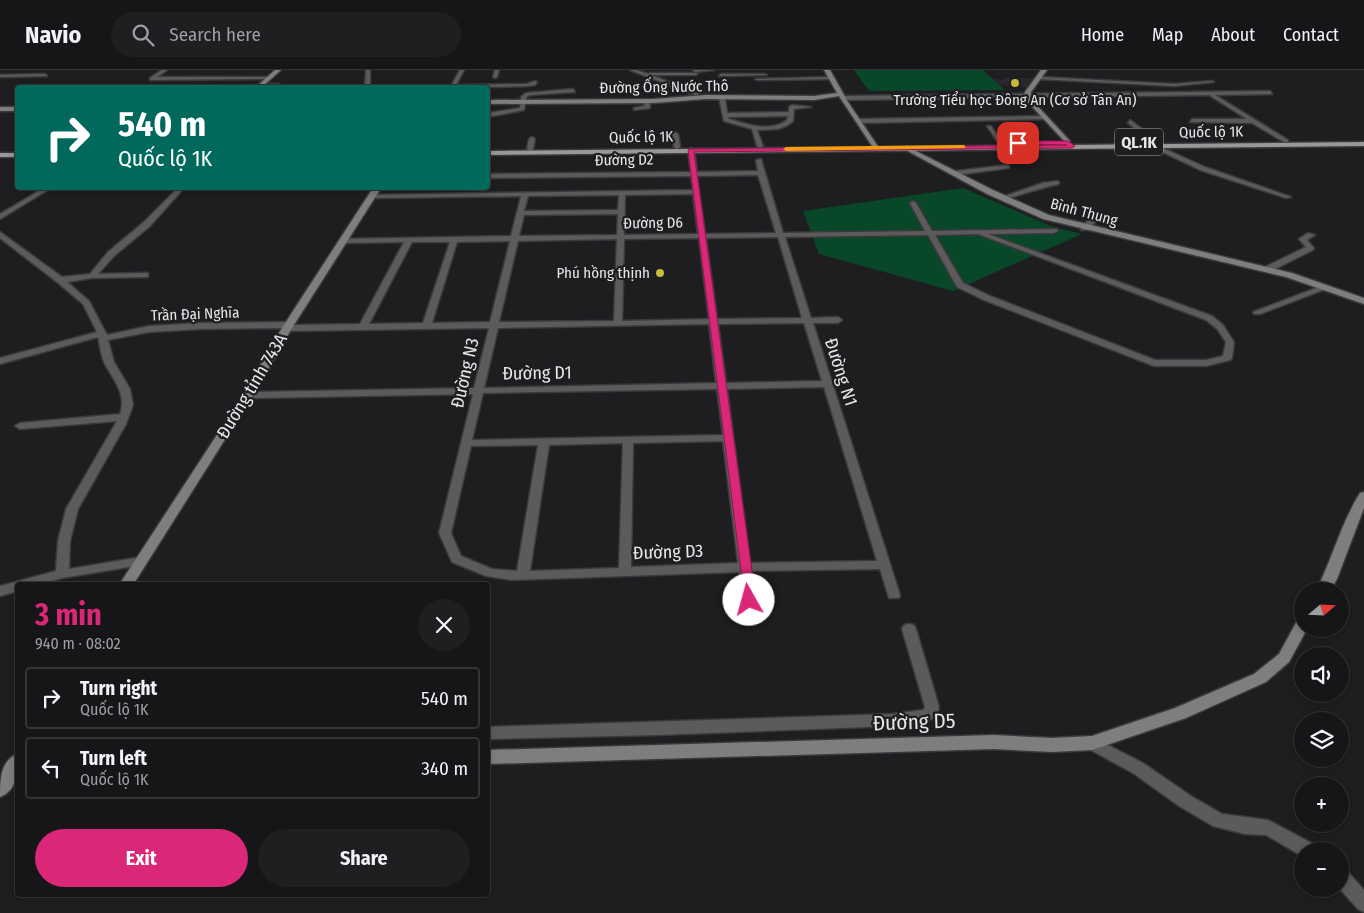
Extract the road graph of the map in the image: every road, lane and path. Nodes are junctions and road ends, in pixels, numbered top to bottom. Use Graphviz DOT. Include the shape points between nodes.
graph roads {
  1 [pos="165,70"];
  2 [pos="278,70"];
  3 [pos="368,70"];
  4 [pos="462,70"];
  5 [pos="497,70"];
  6 [pos="632,70"];
  7 [pos="712,70"];
  8 [pos="827,70"];
  9 [pos="1044,70"];
  10 [pos="695,71"];
  11 [pos="643,74"];
  12 [pos="45,75"];
  13 [pos="721,75"];
  14 [pos="0,76"];
  15 [pos="495,77"];
  16 [pos="772,77"];
  17 [pos="268,78"];
  18 [pos="832,78"];
  19 [pos="1040,78"];
  20 [pos="757,79"];
  21 [pos="696,80"];
  22 [pos="535,82"];
  23 [pos="1212,82"];
  24 [pos="259,85"];
  25 [pos="367,85"];
  26 [pos="453,85"];
  27 [pos="490,86"];
  28 [pos="696,87"];
  29 [pos="573,91"];
  30 [pos="1270,93"];
  31 [pos="1211,95"];
  32 [pos="698,96"];
  33 [pos="722,98"];
  34 [pos="843,98"];
  35 [pos="1028,98"];
  36 [pos="646,101"];
  37 [pos="490,102"];
  38 [pos="524,102"];
  39 [pos="808,107"];
  40 [pos="0,109"];
  41 [pos="15,109"];
  42 [pos="636,109"];
  43 [pos="791,114"];
  44 [pos="490,115"];
  45 [pos="725,115"];
  46 [pos="1046,118"];
  47 [pos="1192,120"];
  48 [pos="858,121"];
  49 [pos="1254,121"];
  50 [pos="1130,122"];
  51 [pos="765,124"];
  52 [pos="742,125"];
  53 [pos="989,127"];
  54 [pos="754,128"];
  55 [pos="675,134"];
  56 [pos="532,139"];
  57 [pos="1364,140"];
  58 [pos="1286,141"];
  59 [pos="1001,143"];
  60 [pos="896,144"];
  61 [pos="1070,144"];
  62 [pos="1155,144"];
  63 [pos="1364,144"];
  64 [pos="760,146"];
  65 [pos="875,146"];
  66 [pos="677,147"];
  67 [pos="906,148"];
  68 [pos="490,149"];
  69 [pos="530,149"];
  70 [pos="691,150"];
  71 [pos="490,153"];
  72 [pos="0,155"];
  73 [pos="15,155"];
  74 [pos="15,159"];
  75 [pos="0,160"];
  76 [pos="759,160"];
  77 [pos="1007,167"];
  78 [pos="761,173"];
  79 [pos="956,173"];
  80 [pos="694,174"];
  81 [pos="490,176"];
  82 [pos="1056,183"];
  83 [pos="45,190"];
  84 [pos="178,190"];
  85 [pos="438,190"];
  86 [pos="374,192"];
  87 [pos="697,192"];
  88 [pos="622,193"];
  89 [pos="525,194"];
  90 [pos="436,196"];
  91 [pos="1288,197"];
  92 [pos="1002,198"];
  93 [pos="913,203"];
  94 [pos="621,212"];
  95 [pos="520,213"];
  96 [pos="1100,215"];
  97 [pos="0,217"];
  98 [pos="1084,228"];
  99 [pos="1054,231"];
  100 [pos="930,232"];
  101 [pos="975,232"];
  102 [pos="0,234"];
  103 [pos="780,235"];
  104 [pos="1312,235"];
  105 [pos="702,236"];
  106 [pos="620,237"];
  107 [pos="514,239"];
  108 [pos="409,240"];
  109 [pos="454,240"];
  110 [pos="343,241"];
  111 [pos="1268,269"];
  112 [pos="145,275"];
  113 [pos="92,276"];
  114 [pos="60,280"];
  115 [pos="1328,287"];
  116 [pos="1364,301"];
  117 [pos="1257,312"];
  118 [pos="838,320"];
  119 [pos="808,321"];
  120 [pos="713,322"];
  121 [pos="618,323"];
  122 [pos="494,325"];
  123 [pos="288,326"];
  124 [pos="427,326"];
  125 [pos="363,327"];
  126 [pos="102,336"];
  127 [pos="0,361"];
  128 [pos="827,384"];
  129 [pos="722,386"];
  130 [pos="478,391"];
  131 [pos="248,395"];
  132 [pos="124,418"];
  133 [pos="20,426"];
  134 [pos="728,438"];
  135 [pos="628,440"];
  136 [pos="544,441"];
  137 [pos="466,443"];
  138 [pos="1364,496"];
  139 [pos="456,559"];
  140 [pos="141,561"];
  141 [pos="885,565"];
  142 [pos="745,566"];
  143 [pos="625,571"];
  144 [pos="62,574"];
  145 [pos="523,576"];
  146 [pos="33,582"];
  147 [pos="128,582"];
  148 [pos="1328,582"];
  149 [pos="15,587"];
  150 [pos="0,591"];
  151 [pos="894,594"];
  152 [pos="749,600"];
  153 [pos="909,629"];
  154 [pos="1295,638"];
  155 [pos="490,733"];
  156 [pos="1092,743"];
  157 [pos="490,757"];
  158 [pos="15,766"];
  159 [pos="0,789"];
  160 [pos="1294,843"];
  161 [pos="1349,886"];
  162 [pos="1364,903"];
  1 -- 17 [label="street" via="152,79"];
  2 -- 17 [label="street"];
  3 -- 25 [label="street"];
  4 -- 26 [label="street"];
  5 -- 15 [label="street"];
  6 -- 11 [label="street"];
  7 -- 10 [label="street"];
  8 -- 18 [label="street"];
  9 -- 19 [label="street"];
  10 -- 11 [label="street"];
  10 -- 21 [label="street"];
  11 -- 32 [label="street"];
  12 -- 14 [label="street"];
  13 -- 16 [label="street"];
  16 -- 18 [label="street"];
  16 -- 20 [label="street"];
  17 -- 24 [label="street"];
  18 -- 34 [label="street"];
  19 -- 23 [label="street" via="1174,85"];
  19 -- 35 [label="street" via="1028,92"];
  22 -- 27 [label="street" via="532,85"];
  28 -- 32 [label="street"];
  29 -- 38 [label="street" via="528,94"];
  30 -- 31 [label="street"];
  31 -- 35 [label="street"];
  31 -- 49 [label="street"];
  32 -- 33 [label="street, Đường Ống Nước Thô"];
  32 -- 36 [label="street, Đường Ống Nước Thô"];
  33 -- 34 [label="street, Đường Ống Nước Thô"];
  33 -- 45 [label="street"];
  34 -- 35 [label="street"];
  34 -- 48 [label="street"];
  35 -- 46 [label="street"];
  36 -- 38 [label="street, Đường Ống Nước Thô"];
  36 -- 42 [label="street" via="648,107"];
  37 -- 38 [label="street, Đường Ống Nước Thô"];
  38 -- 44 [label="street" via="522,109"];
  39 -- 43 [label="street" via="792,107"];
  40 -- 41 [label="street"];
  43 -- 45 [label="street"];
  43 -- 54 [label="street" via="790,122 782,126"];
  45 -- 52 [label="street" via="727,121"];
  46 -- 48 [label="street"];
  46 -- 61 [label="street"];
  47 -- 49 [label="street"];
  48 -- 65 [label="street"];
  49 -- 58 [label="street"];
  50 -- 62 [label="street"];
  51 -- 52 [label="street"];
  52 -- 54 [label="street"];
  53 -- 59 [label="street"];
  54 -- 64 [label="street"];
  55 -- 66 [label="street"];
  56 -- 69 [label="street"];
  57 -- 58 [label="main road, Quốc lộ 1K / QL.1K"];
  58 -- 62 [label="main road, Quốc lộ 1K / QL.1K"];
  59 -- 60 [label="main road, Quốc lộ 1K / QL.1K"];
  59 -- 61 [label="main road, Quốc lộ 1K / QL.1K"];
  60 -- 65 [label="main road, Quốc lộ 1K / QL.1K"];
  60 -- 67 [label="main road"];
  61 -- 62 [label="main road, Quốc lộ 1K / QL.1K"];
  61 -- 67 [label="main road, Quốc lộ 1K / QL.1K"];
  62 -- 63 [label="main road, Quốc lộ 1K / QL.1K"];
  62 -- 91 [label="street" via="1170,156"];
  64 -- 65 [label="main road, Quốc lộ 1K / QL.1K"];
  64 -- 66 [label="main road, Quốc lộ 1K / QL.1K"];
  65 -- 67 [label="main road, Quốc lộ 1K / QL.1K"];
  65 -- 70 [label="main road, Quốc lộ 1K / QL.1K"];
  66 -- 69 [label="main road, Quốc lộ 1K / QL.1K"];
  67 -- 79 [label="street, Bình Thung"];
  68 -- 69 [label="main road, Quốc lộ 1K / QL.1K"];
  70 -- 71 [label="main road, Quốc lộ 1K / QL.1K"];
  70 -- 80 [label="street"];
  72 -- 73 [label="main road"];
  74 -- 75 [label="main road"];
  76 -- 78 [label="street, Đường N1"];
  77 -- 79 [label="street"];
  78 -- 80 [label="street, Đường D2"];
  78 -- 103 [label="street, Đường N1"];
  79 -- 92 [label="street, Bình Thung"];
  80 -- 81 [label="street, Đường D2"];
  80 -- 87 [label="street"];
  82 -- 92 [label="street"];
  83 -- 97 [label="street"];
  84 -- 113 [label="street"];
  85 -- 90 [label="street"];
  86 -- 90 [label="street"];
  86 -- 110 [label="street, Đường tỉnh 743A"];
  87 -- 88 [label="street"];
  87 -- 105 [label="street"];
  88 -- 89 [label="street"];
  88 -- 94 [label="street"];
  89 -- 90 [label="street"];
  89 -- 95 [label="street, Đường N3"];
  92 -- 98 [label="street, Bình Thung" via="1046,217"];
  93 -- 100 [label="street"];
  94 -- 95 [label="street"];
  94 -- 106 [label="street"];
  95 -- 107 [label="street, Đường N3"];
  96 -- 98 [label="street"];
  98 -- 111 [label="street, Bình Thung"];
  99 -- 101 [label="street, Đường D6"];
  100 -- 101 [label="street, Đường D6"];
  100 -- 101 [label="street" via="960,285 987,298 1154,363 1206,363 1227,358 1230,342 1209,318"];
  100 -- 103 [label="street, Đường D6"];
  102 -- 114 [label="street"];
  103 -- 105 [label="street, Đường D6"];
  103 -- 119 [label="street, Đường N1"];
  104 -- 111 [label="street" via="1303,239 1310,248"];
  105 -- 106 [label="street, Đường D6"];
  105 -- 120 [label="street"];
  106 -- 107 [label="street, Đường D6"];
  106 -- 121 [label="street"];
  107 -- 109 [label="street, Đường D6"];
  107 -- 122 [label="street, Đường N3"];
  108 -- 109 [label="street, Đường D6"];
  108 -- 110 [label="street, Đường D6"];
  108 -- 125 [label="street"];
  109 -- 124 [label="street"];
  110 -- 123 [label="street, Đường tỉnh 743A"];
  111 -- 115 [label="street, Bình Thung"];
  112 -- 113 [label="street"];
  113 -- 114 [label="street"];
  114 -- 126 [label="street" via="86,303"];
  115 -- 116 [label="street, Bình Thung"];
  115 -- 117 [label="street"];
  118 -- 119 [label="street"];
  119 -- 120 [label="street"];
  119 -- 128 [label="street, Đường N1"];
  120 -- 121 [label="street"];
  120 -- 129 [label="street"];
  121 -- 122 [label="street"];
  122 -- 124 [label="street"];
  122 -- 130 [label="street, Đường N3"];
  123 -- 125 [label="street"];
  123 -- 126 [label="street, Trần Đại Nghĩa" via="149,329"];
  123 -- 131 [label="street, Đường tỉnh 743A"];
  124 -- 125 [label="street"];
  126 -- 127 [label="street, Trần Đại Nghĩa"];
  126 -- 132 [label="street" via="109,362 125,389 128,405"];
  128 -- 129 [label="street, Đường D1"];
  128 -- 141 [label="street, Đường N1"];
  129 -- 130 [label="street, Đường D1"];
  129 -- 134 [label="street"];
  130 -- 131 [label="street, Đường D1"];
  130 -- 137 [label="street, Đường N3"];
  131 -- 140 [label="street, Đường tỉnh 743A"];
  132 -- 133 [label="street"];
  132 -- 144 [label="street" via="72,508 64,540"];
  134 -- 135 [label="street"];
  134 -- 142 [label="street"];
  135 -- 136 [label="street"];
  135 -- 143 [label="street"];
  136 -- 137 [label="street"];
  136 -- 145 [label="street"];
  137 -- 139 [label="street, Đường N3" via="445,533"];
  138 -- 148 [label="street"];
  139 -- 145 [label="street, Đường D3" via="490,573"];
  140 -- 144 [label="street"];
  140 -- 147 [label="street, Đường tỉnh 743A"];
  141 -- 142 [label="street, Đường D3"];
  141 -- 151 [label="street, Đường N1"];
  142 -- 143 [label="street, Đường D3"];
  142 -- 152 [label="street"];
  143 -- 145 [label="street, Đường D3"];
  144 -- 146 [label="street"];
  149 -- 150 [label="street"];
  153 -- 155 [label="street" via="932,707 932,712 926,716 893,720"];
  154 -- 156 [label="street, Đường D5" via="1284,658 1260,678 1212,700"];
  156 -- 157 [label="street, Đường D5" via="994,742"];
  156 -- 160 [label="street" via="1138,768 1219,821 1268,828"];
  158 -- 159 [label="street"];
  161 -- 162 [label="street"];
}
